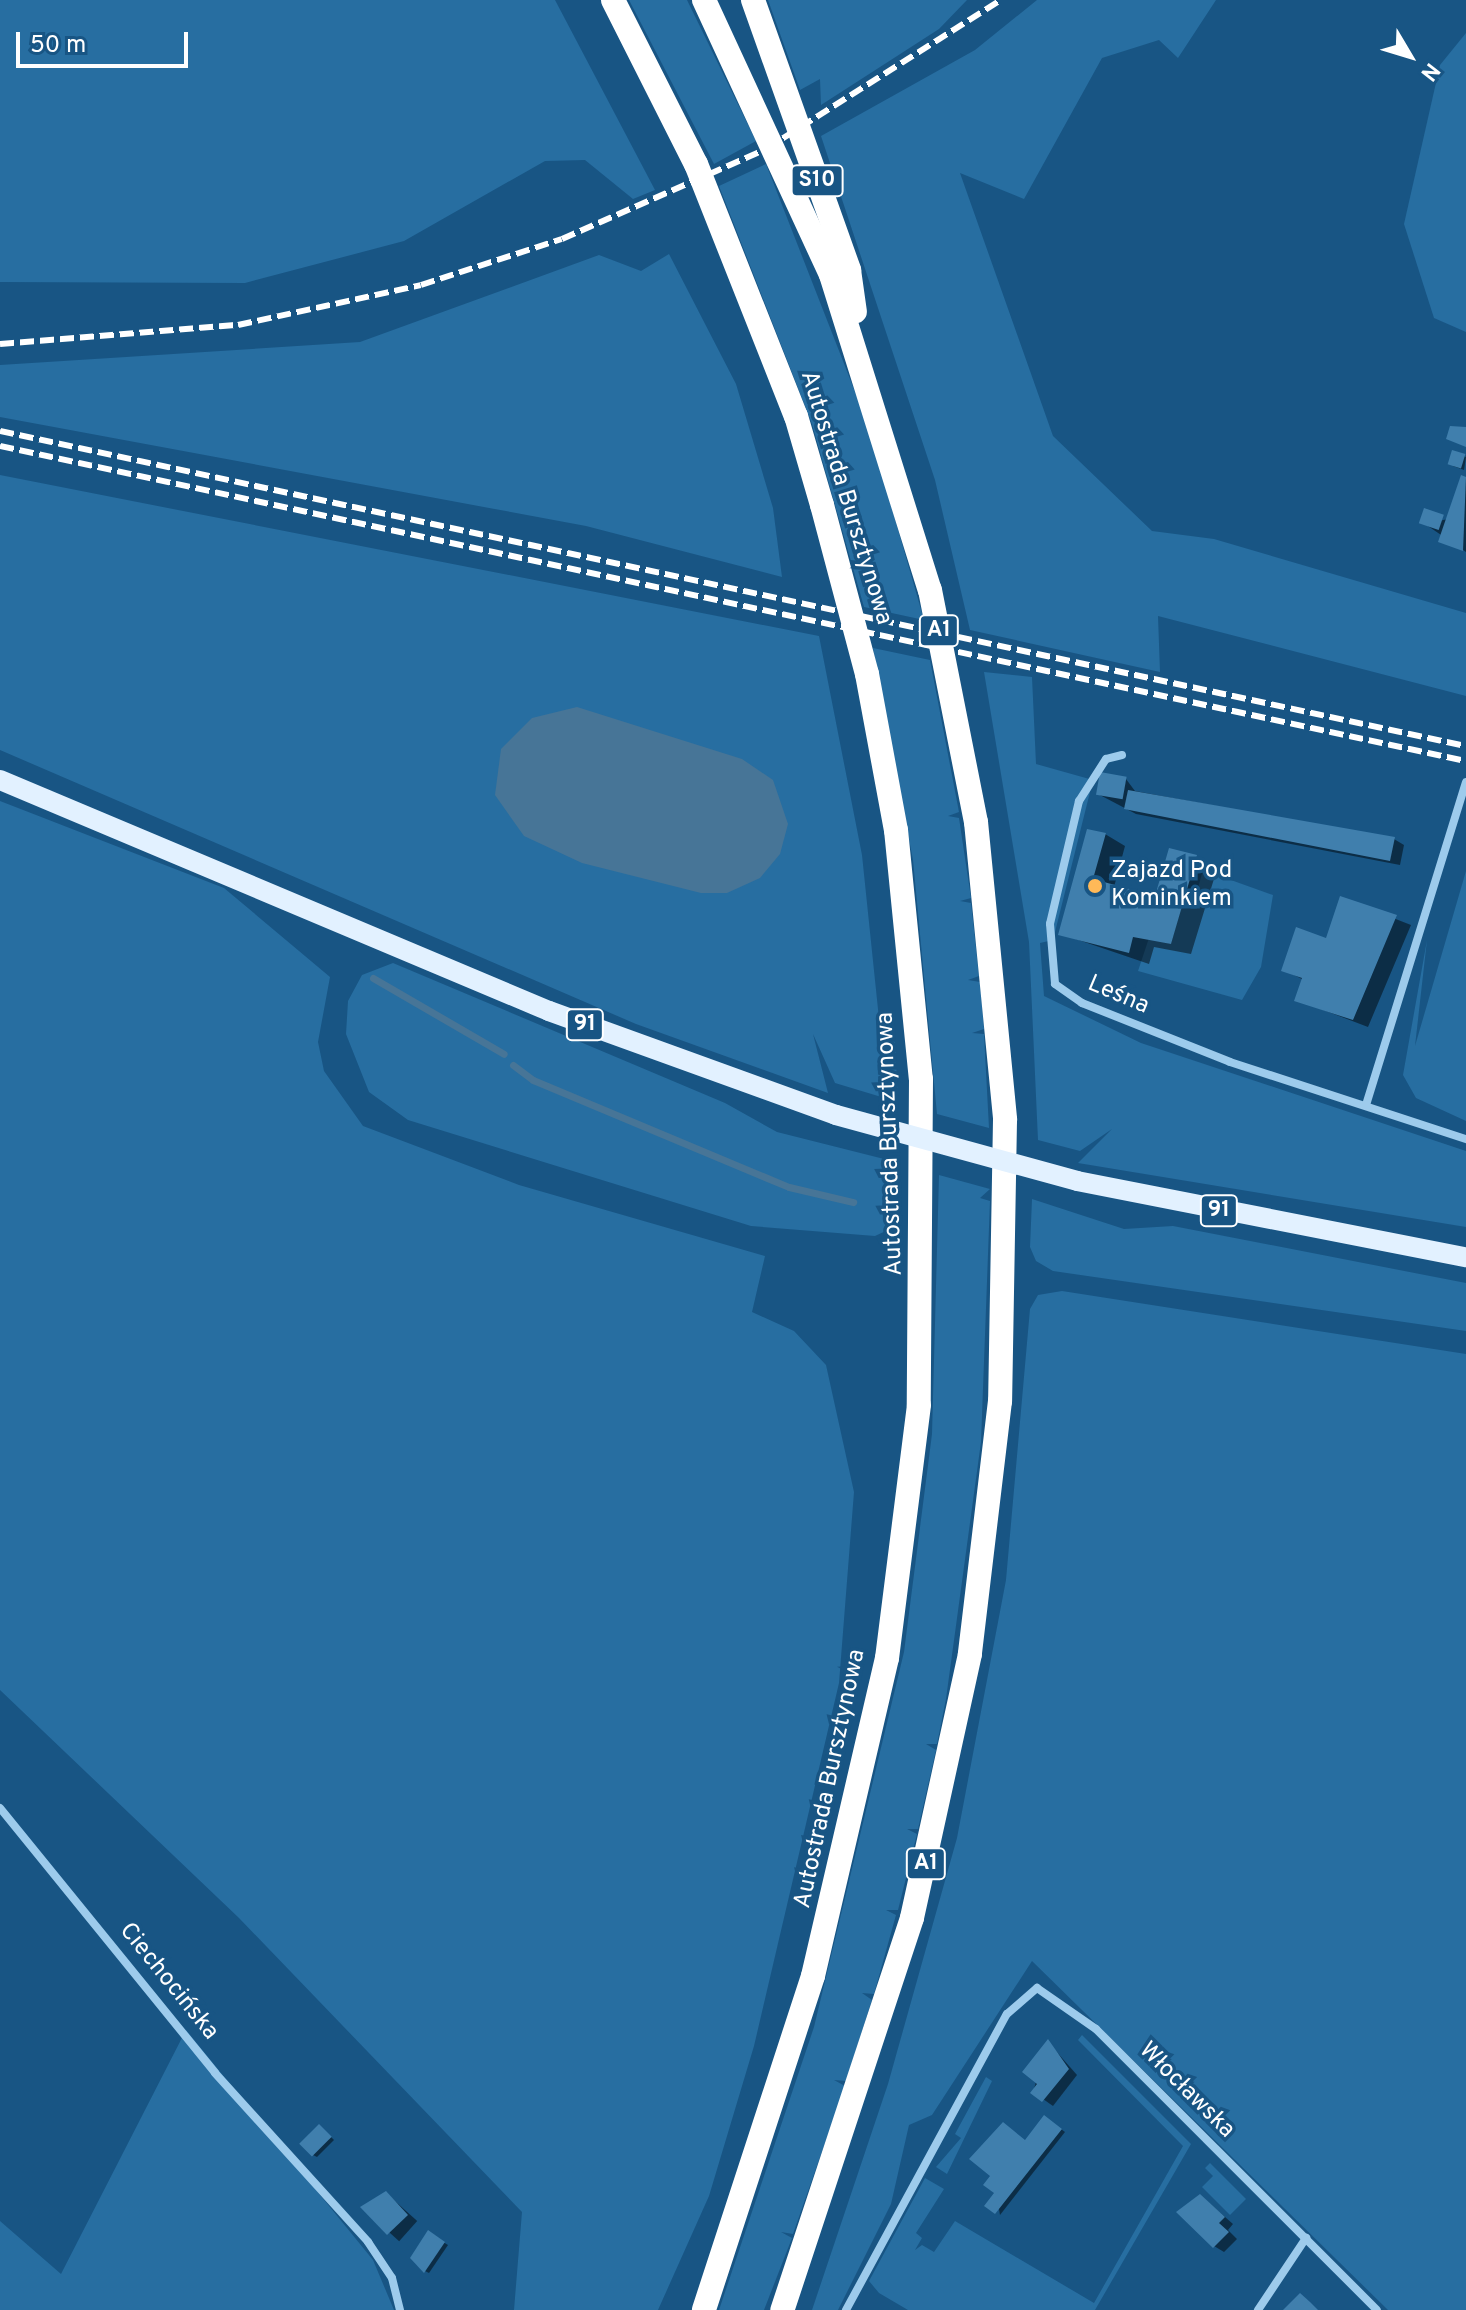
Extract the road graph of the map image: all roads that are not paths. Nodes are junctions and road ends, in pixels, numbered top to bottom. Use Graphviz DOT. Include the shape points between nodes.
graph roads {
  1 [pos="613,0"];
  2 [pos="704,0"];
  3 [pos="753,0"];
  4 [pos="862,366"];
  5 [pos="1122,755"];
  6 [pos="0,780"];
  7 [pos="1466,782"];
  8 [pos="1366,1105"];
  9 [pos="1466,1139"];
  10 [pos="1466,1257"];
  11 [pos="0,1808"];
  12 [pos="1306,2238"];
  13 [pos="400,2310"];
  14 [pos="704,2310"];
  15 [pos="782,2310"];
  16 [pos="846,2310"];
  17 [pos="1258,2310"];
  18 [pos="1377,2310"];
  1 -- 14 [label="highway, Autostrada Bursztynowa" via="696,164 796,416 822,505 867,674 896,830 922,1108 919,1405 887,1658 813,1976"];
  2 -- 4 [label="highway, A1" via="793,183"];
  3 -- 4 [label="highway, S10" via="849,270"];
  4 -- 15 [label="highway, A1" via="930,590 976,822 1004,1105 1005,1302 990,1522 943,1795 869,2062"];
  5 -- 8 [label="street, Leśna" via="1106,759 1079,801 1050,924 1055,984 1082,1003 1230,1062"];
  6 -- 10 [label="main road, 91, bridge" via="549,1011 836,1115 1077,1181"];
  7 -- 8 [label="street"];
  8 -- 9 [label="street, Leśna"];
  11 -- 13 [label="street, Ciechocińska" via="368,2242 392,2278"];
  12 -- 16 [label="street, Włocławska" via="1096,2029 1056,1996 1030,1988 1007,2014"];
  12 -- 17 [label="street"];
  12 -- 18 [label="street, Włocławska"];
}
